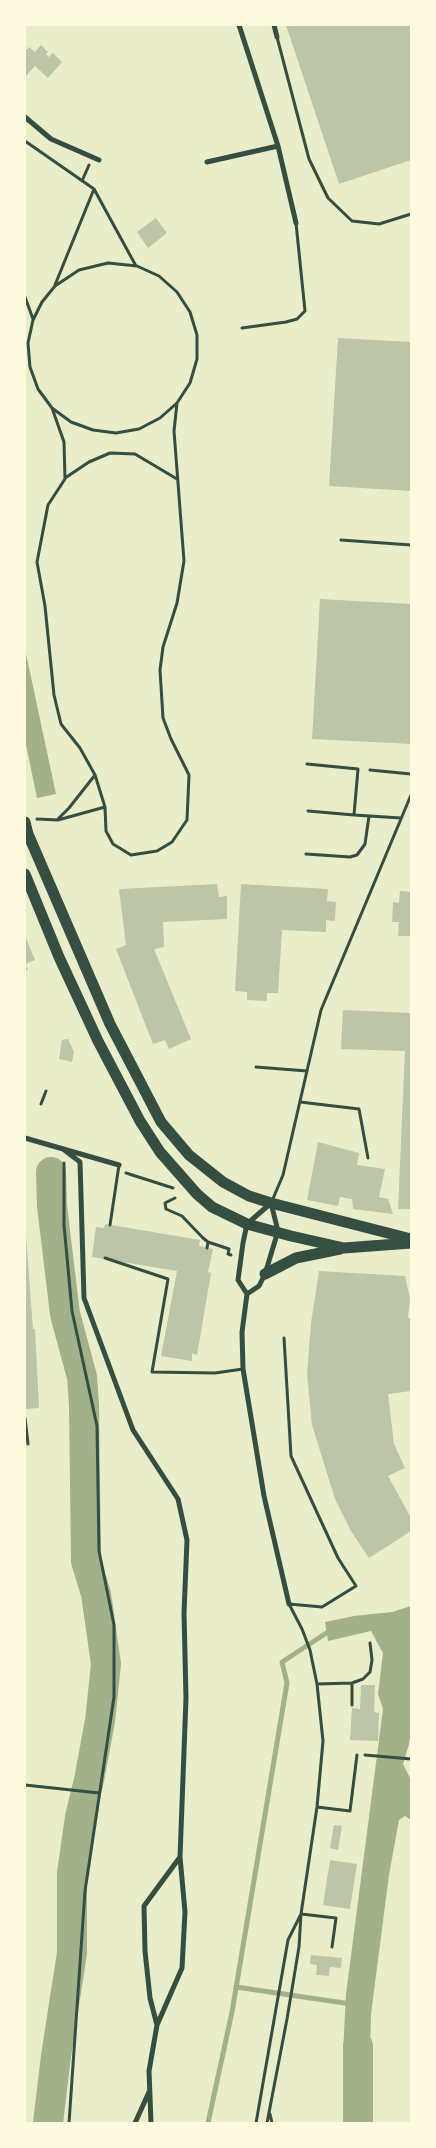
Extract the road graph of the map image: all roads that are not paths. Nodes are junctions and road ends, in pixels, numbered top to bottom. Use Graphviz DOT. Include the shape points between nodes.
graph roads {
  1 [pos="239,25"];
  2 [pos="274,25"];
  3 [pos="277,37"];
  4 [pos="25,116"];
  5 [pos="278,146"];
  6 [pos="99,160"];
  7 [pos="207,162"];
  8 [pos="411,214"];
  9 [pos="296,223"];
  10 [pos="242,328"];
  11 [pos="341,540"];
  12 [pos="411,545"];
  13 [pos="307,764"];
  14 [pos="370,770"];
  15 [pos="411,774"];
  16 [pos="411,796"];
  17 [pos="308,811"];
  18 [pos="354,815"];
  19 [pos="368,816"];
  20 [pos="402,818"];
  21 [pos="25,822"];
  22 [pos="306,854"];
  23 [pos="25,874"];
  24 [pos="256,1067"];
  25 [pos="307,1071"];
  26 [pos="300,1102"];
  27 [pos="25,1138"];
  28 [pos="64,1149"];
  29 [pos="368,1158"];
  30 [pos="120,1165"];
  31 [pos="271,1203"];
  32 [pos="247,1224"];
  33 [pos="110,1225"];
  34 [pos="278,1231"];
  35 [pos="411,1241"];
  36 [pos="344,1248"];
  37 [pos="105,1258"];
  38 [pos="265,1274"];
  39 [pos="247,1294"];
  40 [pos="284,1338"];
  41 [pos="243,1369"];
  42 [pos="25,1418"];
  43 [pos="28,1444"];
  44 [pos="289,1604"];
  45 [pos="370,1643"];
  46 [pos="352,1683"];
  47 [pos="317,1684"];
  48 [pos="352,1705"];
  49 [pos="357,1755"];
  50 [pos="317,1807"];
  51 [pos="180,1856"];
  52 [pos="301,1914"];
  53 [pos="332,1947"];
  54 [pos="157,2025"];
  55 [pos="150,2091"];
  56 [pos="270,2113"];
  57 [pos="135,2123"];
  58 [pos="151,2123"];
  59 [pos="256,2123"];
  60 [pos="267,2123"];
  61 [pos="272,2123"];
  1 -- 5 [label="street"];
  2 -- 3 [label="street"];
  3 -- 8 [label="lane" via="309,159 328,198 352,220 379,224"];
  4 -- 6 [label="street" via="51,139"];
  5 -- 7 [label="street"];
  5 -- 9 [label="street"];
  9 -- 10 [label="lane" via="305,311 297,319 286,322"];
  11 -- 12 [label="lane"];
  13 -- 18 [label="lane" via="358,769"];
  14 -- 15 [label="lane"];
  16 -- 20 [label="lane"];
  17 -- 18 [label="lane"];
  18 -- 19 [label="lane"];
  19 -- 20 [label="lane"];
  19 -- 22 [label="lane" via="365,844 357,855"];
  20 -- 25 [label="lane" via="321,1010"];
  21 -- 31 [label="main road" via="110,1024 161,1122 189,1155 223,1182 239,1192"];
  23 -- 32 [label="main road" via="98,1040 140,1121 160,1152 197,1194 212,1207"];
  24 -- 25 [label="lane"];
  25 -- 26 [label="lane"];
  26 -- 29 [label="lane" via="359,1109"];
  26 -- 31 [label="lane" via="283,1174"];
  27 -- 28 [label="street"];
  28 -- 30 [label="street"];
  28 -- 51 [label="street" via="80,1162 84,1298 133,1430 178,1499 187,1540"];
  30 -- 33 [label="lane"];
  31 -- 32 [label="street"];
  31 -- 34 [label="street"];
  31 -- 35 [label="main road"];
  32 -- 34 [label="main road"];
  32 -- 39 [label="street" via="238,1280"];
  34 -- 36 [label="main road"];
  34 -- 38 [label="street"];
  35 -- 36 [label="main road"];
  36 -- 38 [label="main road" via="296,1258"];
  37 -- 41 [label="lane" via="168,1279 152,1372 215,1373"];
  38 -- 39 [label="street" via="258,1286"];
  39 -- 41 [label="street" via="242,1332"];
  40 -- 44 [label="lane" via="291,1456 338,1558 356,1586 322,1606"];
  41 -- 44 [label="street" via="264,1496"];
  42 -- 43 [label="lane"];
  44 -- 47 [label="lane" via="310,1650"];
  45 -- 46 [label="lane" via="370,1672"];
  46 -- 47 [label="lane"];
  46 -- 48 [label="lane"];
  47 -- 50 [label="lane" via="322,1742"];
  49 -- 50 [label="lane" via="350,1811"];
  50 -- 52 [label="lane"];
  51 -- 54 [label="street" via="185,1912 182,1968"];
  51 -- 54 [label="street" via="144,1906 150,1998"];
  52 -- 53 [label="lane" via="336,1918"];
  52 -- 56 [label="lane" via="293,1984"];
  52 -- 59 [label="lane" via="288,1940"];
  54 -- 55 [label="street" via="149,2071"];
  55 -- 57 [label="street"];
  55 -- 58 [label="street"];
  56 -- 60 [label="lane"];
  56 -- 61 [label="lane"];
}
